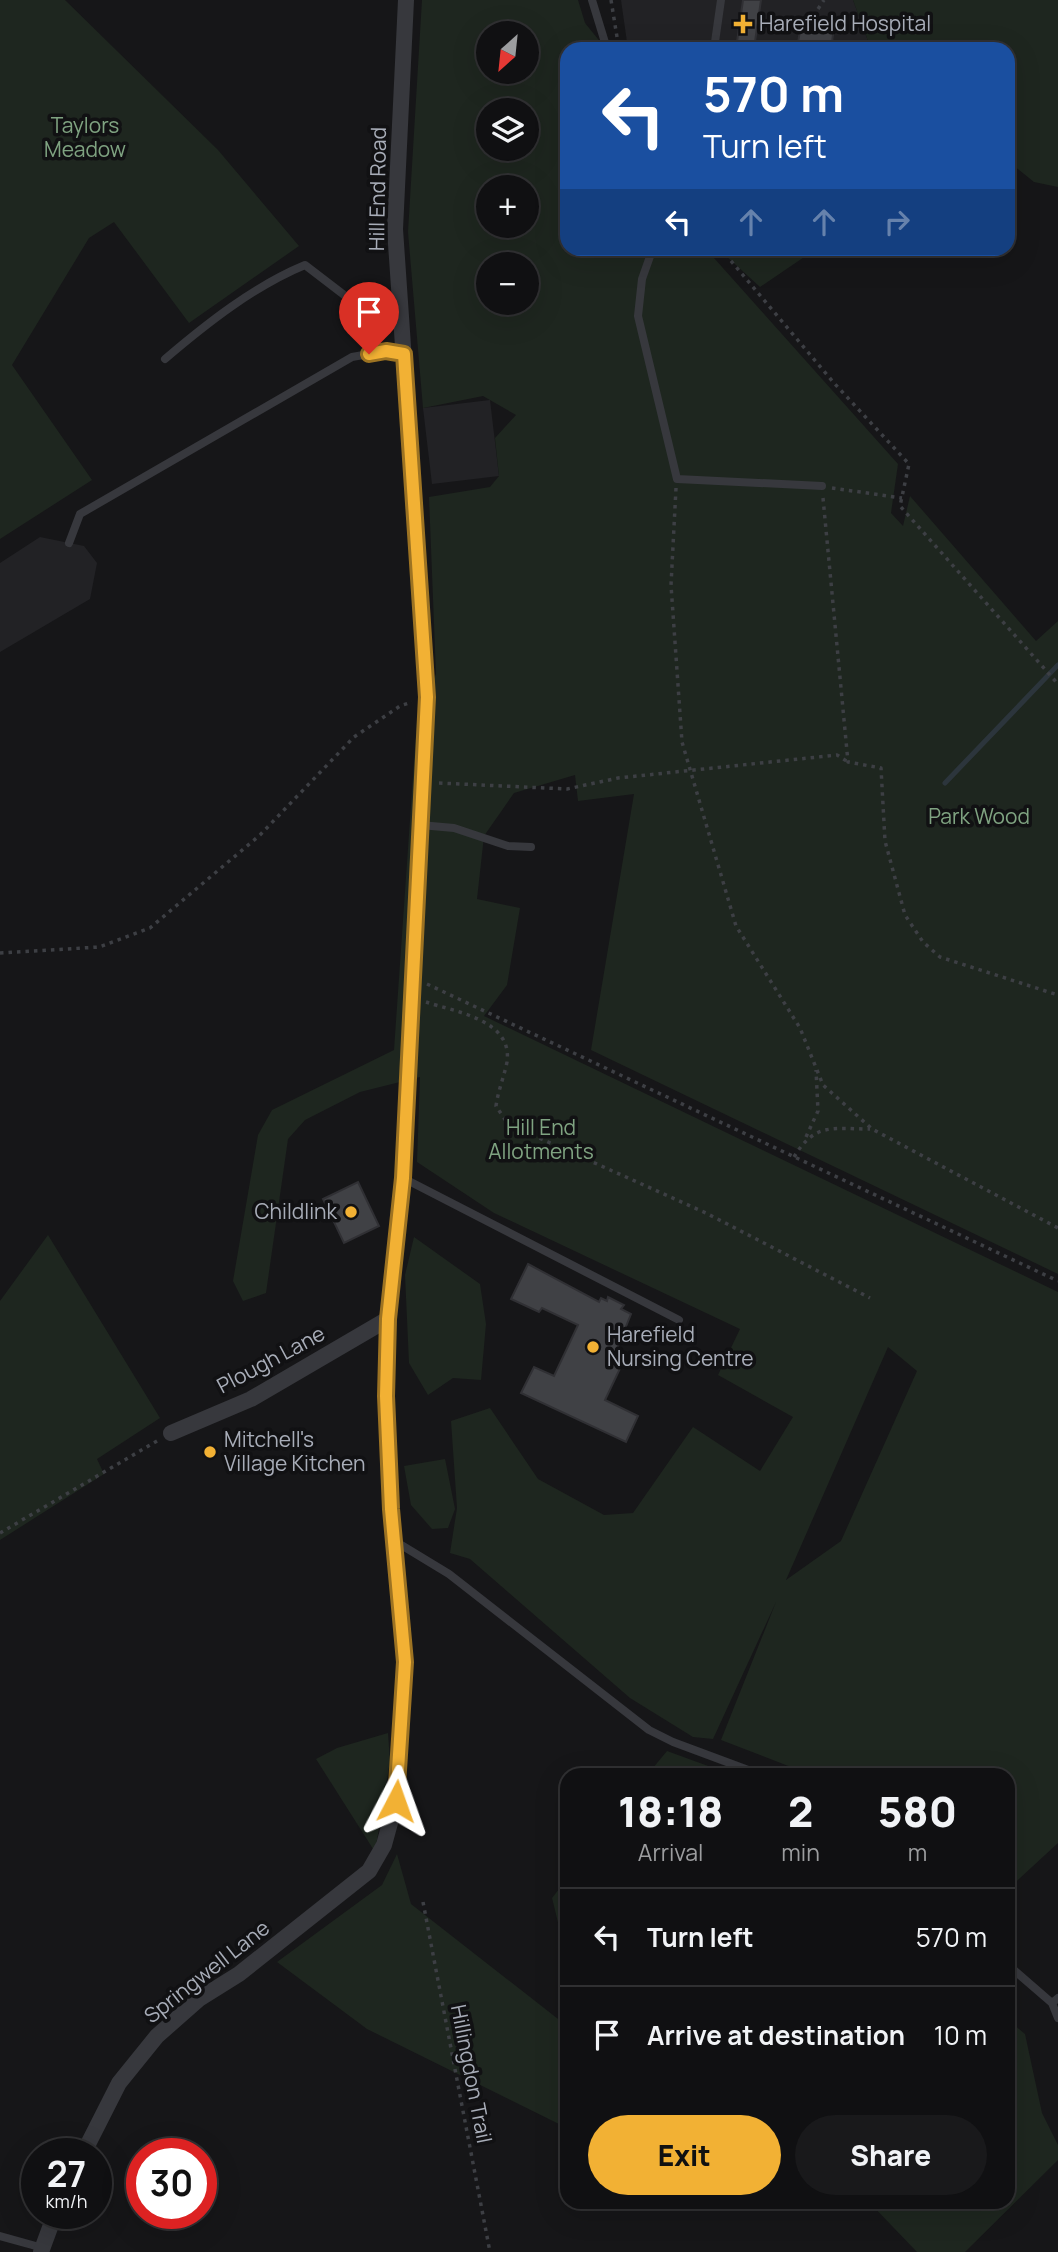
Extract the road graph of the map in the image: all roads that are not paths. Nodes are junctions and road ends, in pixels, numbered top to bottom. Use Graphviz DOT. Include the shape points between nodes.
graph roads {
  1 [pos="407,0"];
  2 [pos="592,0"];
  3 [pos="721,0"];
  4 [pos="605,42"];
  5 [pos="715,42"];
  6 [pos="650,256"];
  7 [pos="401,311"];
  8 [pos="404,354"];
  9 [pos="165,359"];
  10 [pos="822,486"];
  11 [pos="69,543"];
  12 [pos="420,825"];
  13 [pos="531,847"];
  14 [pos="403,1178"];
  15 [pos="388,1319"];
  16 [pos="679,1320"];
  17 [pos="171,1433"];
  18 [pos="393,1540"];
  19 [pos="743,1768"];
  20 [pos="384,1845"];
  21 [pos="1015,1970"];
  22 [pos="1055,2001"];
  23 [pos="1058,2018"];
  24 [pos="91,2138"];
  25 [pos="50,2229"];
  26 [pos="0,2236"];
  27 [pos="42,2250"];
  1 -- 7 [label="street, Hill End Road" via="395,229"];
  2 -- 4 [label="lane"];
  3 -- 5 [label="lane"];
  6 -- 10 [label="lane" via="638,316 677,479"];
  7 -- 8 [label="street, Hill End Road"];
  7 -- 9 [label="lane" via="365,311 304,265 199,330"];
  8 -- 11 [label="lane" via="386,351 352,357 80,514"];
  8 -- 12 [label="street, Hill End Road" via="427,697"];
  12 -- 13 [label="lane" via="454,828 508,846"];
  12 -- 14 [label="street, Hill End Road"];
  14 -- 15 [label="street, Hill End Road"];
  14 -- 16 [label="lane"];
  15 -- 17 [label="street, Plough Lane" via="251,1399"];
  15 -- 18 [label="street, Hill End Road" via="386,1396"];
  18 -- 19 [label="lane" via="449,1574 649,1730"];
  18 -- 20 [label="street, Hill End Road" via="405,1662 396,1801"];
  20 -- 24 [label="street, Springwell Lane" via="369,1871 157,2036 119,2083"];
  21 -- 22 [label="lane"];
  22 -- 23 [label="lane"];
  25 -- 27 [label="street"];
  26 -- 27 [label="lane"];
}
